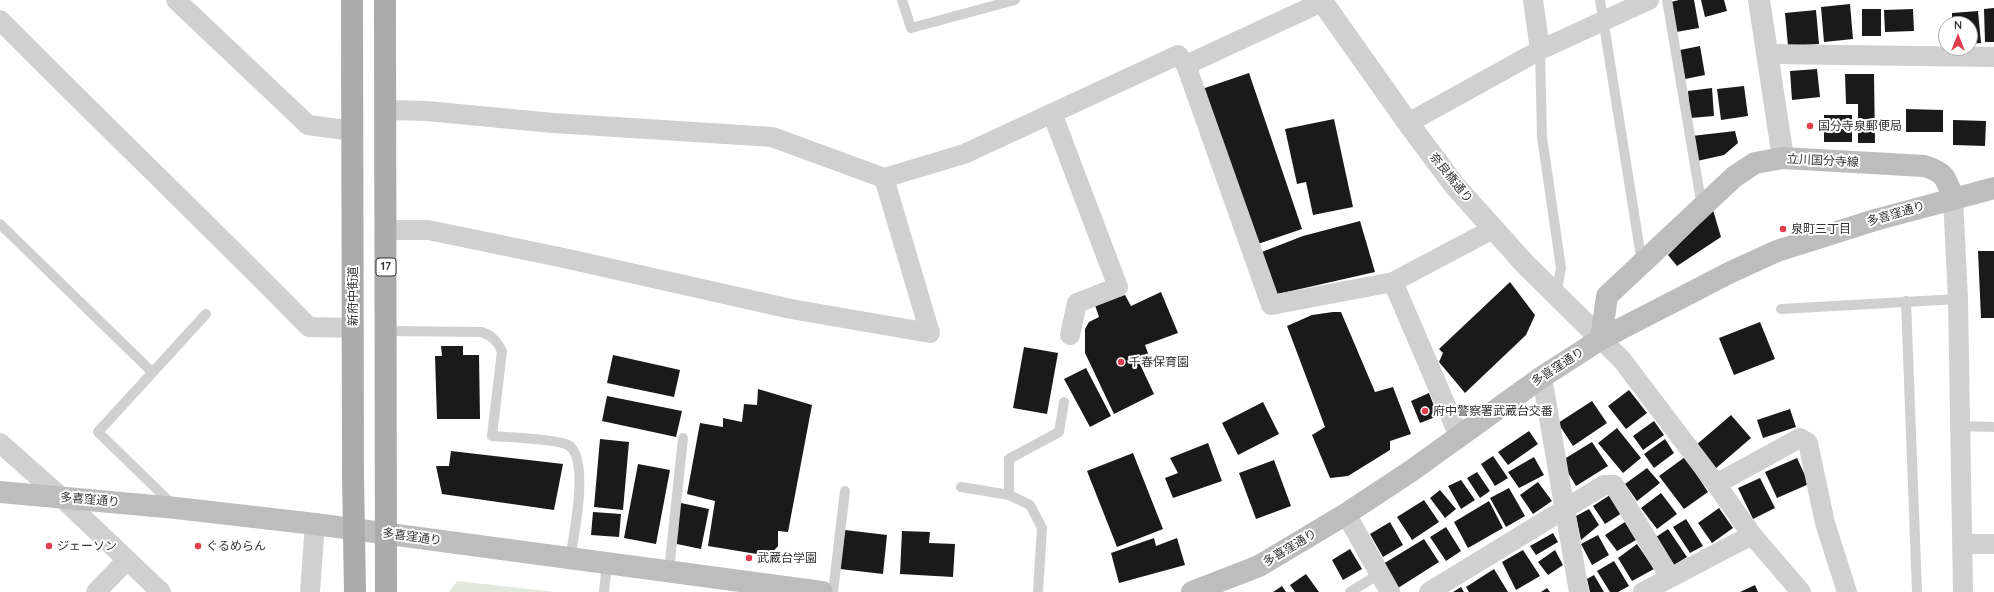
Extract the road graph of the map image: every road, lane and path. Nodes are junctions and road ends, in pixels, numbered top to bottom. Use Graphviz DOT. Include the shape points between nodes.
graph roads {
  1 [pos="176,0"];
  2 [pos="352,0"];
  3 [pos="385,0"];
  4 [pos="902,0"];
  5 [pos="1015,0"];
  6 [pos="1534,0"];
  7 [pos="1600,0"];
  8 [pos="1649,0"];
  9 [pos="1667,0"];
  10 [pos="1759,0"];
  11 [pos="1322,1"];
  12 [pos="0,20"];
  13 [pos="1604,21"];
  14 [pos="1540,50"];
  15 [pos="1768,54"];
  16 [pos="1994,57"];
  17 [pos="1186,65"];
  18 [pos="386,110"];
  19 [pos="1052,113"];
  20 [pos="1408,123"];
  21 [pos="353,131"];
  22 [pos="1783,158"];
  23 [pos="884,178"];
  24 [pos="1994,188"];
  25 [pos="1953,198"];
  26 [pos="1702,207"];
  27 [pos="0,224"];
  28 [pos="1493,228"];
  29 [pos="385,230"];
  30 [pos="1642,263"];
  31 [pos="1393,282"];
  32 [pos="1556,294"];
  33 [pos="1958,299"];
  34 [pos="1906,301"];
  35 [pos="1780,309"];
  36 [pos="206,314"];
  37 [pos="353,328"];
  38 [pos="386,331"];
  39 [pos="1070,336"];
  40 [pos="1601,339"];
  41 [pos="152,372"];
  42 [pos="1542,377"];
  43 [pos="1064,402"];
  44 [pos="1960,426"];
  45 [pos="1994,427"];
  46 [pos="1459,436"];
  47 [pos="683,438"];
  48 [pos="0,443"];
  49 [pos="1716,484"];
  50 [pos="961,486"];
  51 [pos="845,491"];
  52 [pos="0,492"];
  53 [pos="1008,495"];
  54 [pos="61,497"];
  55 [pos="176,508"];
  56 [pos="1564,510"];
  57 [pos="1346,514"];
  58 [pos="315,524"];
  59 [pos="354,529"];
  60 [pos="387,533"];
  61 [pos="1752,535"];
  62 [pos="1962,544"];
  63 [pos="1994,544"];
  64 [pos="570,558"];
  65 [pos="127,560"];
  66 [pos="607,563"];
  67 [pos="669,571"];
  68 [pos="1379,574"];
  69 [pos="1670,577"];
  70 [pos="96,592"];
  71 [pos="162,592"];
  72 [pos="310,592"];
  73 [pos="356,592"];
  74 [pos="372,592"];
  75 [pos="386,592"];
  76 [pos="604,592"];
  77 [pos="822,592"];
  78 [pos="833,592"];
  79 [pos="1038,592"];
  80 [pos="1192,592"];
  81 [pos="1350,592"];
  82 [pos="1390,592"];
  83 [pos="1429,592"];
  84 [pos="1579,592"];
  85 [pos="1643,592"];
  86 [pos="1801,592"];
  87 [pos="1847,592"];
  88 [pos="1917,592"];
  89 [pos="1963,592"];
  1 -- 21 [label="street" via="308,125"];
  2 -- 21 [label="main road, 新府中街道"];
  3 -- 18 [label="main road, 17"];
  4 -- 5 [label="lane" via="911,28"];
  6 -- 14 [label="street"];
  7 -- 13 [label="lane"];
  8 -- 13 [label="street"];
  9 -- 26 [label="lane"];
  10 -- 15 [label="street"];
  11 -- 17 [label="street"];
  11 -- 20 [label="street, 奈良橋通り"];
  12 -- 37 [label="street" via="115,136 191,207 308,327"];
  13 -- 14 [label="street"];
  13 -- 30 [label="lane"];
  14 -- 20 [label="street"];
  14 -- 32 [label="lane" via="1542,136 1561,268"];
  15 -- 16 [label="street"];
  15 -- 22 [label="street"];
  17 -- 19 [label="street" via="1178,55"];
  17 -- 31 [label="street" via="1271,305"];
  18 -- 23 [label="street" via="772,137"];
  18 -- 29 [label="main road, 17"];
  19 -- 23 [label="street" via="964,154"];
  19 -- 39 [label="street" via="1118,287 1078,303"];
  20 -- 28 [label="street, 奈良橋通り" via="1455,186"];
  21 -- 37 [label="main road, 新府中街道"];
  22 -- 25 [label="main road, 立川国分寺線" via="1924,166 1938,170 1946,179"];
  22 -- 26 [label="main road, 立川国分寺線" via="1755,163 1734,177"];
  23 -- 29 [label="street" via="930,333 791,309 428,230"];
  24 -- 25 [label="main road"];
  25 -- 33 [label="street"];
  25 -- 40 [label="main road, 多喜窪通り" via="1778,251 1731,272"];
  26 -- 30 [label="main road, 立川国分寺線"];
  27 -- 41 [label="lane"];
  28 -- 31 [label="street"];
  28 -- 32 [label="street, 奈良橋通り"];
  29 -- 38 [label="main road, 17"];
  30 -- 40 [label="main road, 立川国分寺線" via="1607,296"];
  31 -- 46 [label="street"];
  32 -- 40 [label="street, 奈良橋通り"];
  33 -- 34 [label="lane"];
  33 -- 44 [label="street"];
  34 -- 35 [label="lane"];
  34 -- 88 [label="lane"];
  36 -- 41 [label="lane"];
  37 -- 59 [label="main road, 新府中街道"];
  38 -- 60 [label="main road, 17"];
  38 -- 64 [label="lane" via="482,332 491,335 497,342 502,351 492,436 563,442 574,449 578,461 578,508"];
  40 -- 42 [label="main road, 多喜窪通り"];
  40 -- 49 [label="street" via="1622,360"];
  41 -- 55 [label="lane" via="98,432"];
  42 -- 46 [label="main road, 多喜窪通り"];
  42 -- 56 [label="street"];
  43 -- 53 [label="lane" via="1059,432 1010,459"];
  44 -- 45 [label="lane"];
  44 -- 62 [label="street"];
  46 -- 57 [label="main road, 多喜窪通り"];
  47 -- 67 [label="lane"];
  48 -- 54 [label="street"];
  49 -- 61 [label="street"];
  49 -- 87 [label="street" via="1800,438 1808,443 1825,523"];
  50 -- 53 [label="lane"];
  51 -- 78 [label="lane"];
  52 -- 54 [label="main road, 多喜窪通り"];
  53 -- 79 [label="lane" via="1030,505 1042,528"];
  54 -- 55 [label="main road, 多喜窪通り"];
  54 -- 65 [label="street"];
  55 -- 58 [label="main road, 多喜窪通り"];
  56 -- 69 [label="street" via="1604,485 1614,485"];
  56 -- 83 [label="street"];
  56 -- 84 [label="street"];
  57 -- 68 [label="street"];
  57 -- 80 [label="main road, 多喜窪通り" via="1259,566"];
  58 -- 59 [label="main road, 多喜窪通り"];
  58 -- 72 [label="street"];
  59 -- 60 [label="main road, 多喜窪通り"];
  59 -- 73 [label="main road, 新府中街道"];
  60 -- 64 [label="main road, 多喜窪通り"];
  60 -- 74 [label="main road" via="376,545 372,559"];
  60 -- 75 [label="main road, 17"];
  61 -- 69 [label="street"];
  61 -- 86 [label="street"];
  62 -- 63 [label="street"];
  62 -- 89 [label="street"];
  64 -- 66 [label="main road, 多喜窪通り"];
  65 -- 70 [label="street"];
  65 -- 71 [label="street"];
  66 -- 67 [label="main road, 多喜窪通り"];
  66 -- 76 [label="lane"];
  67 -- 77 [label="main road, 多喜窪通り"];
  68 -- 81 [label="lane"];
  68 -- 82 [label="street"];
  69 -- 85 [label="street"];
}
